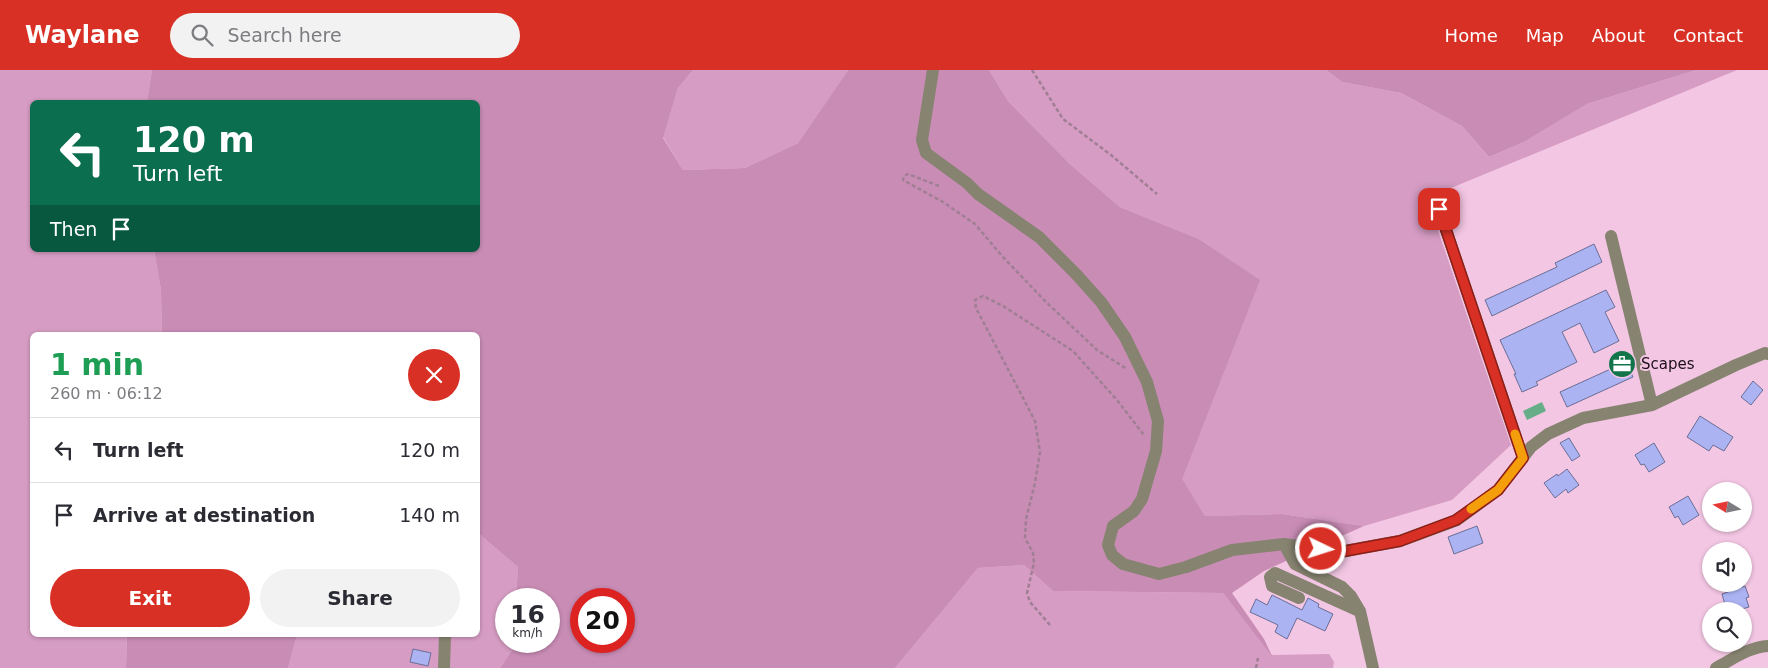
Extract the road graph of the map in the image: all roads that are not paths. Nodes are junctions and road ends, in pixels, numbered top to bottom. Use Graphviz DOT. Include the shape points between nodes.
graph roads {
  1 [pos="932,70"];
  2 [pos="1439,209"];
  3 [pos="1610,236"];
  4 [pos="1768,354"];
  5 [pos="1652,405"];
  6 [pos="1523,458"];
  7 [pos="1284,544"];
  8 [pos="1299,598"];
  9 [pos="1360,611"];
  10 [pos="445,637"];
  11 [pos="1768,646"];
  12 [pos="444,668"];
  13 [pos="1373,668"];
  14 [pos="1716,668"];
  1 -- 7 [label="street" via="922,140 926,153 1039,237 1076,274 1101,302 1125,337 1147,382 1158,421 1156,451 1142,499 1134,511 1113,526 1108,545 1112,555 1123,564 1159,574 1232,550"];
  2 -- 6 [label="street"];
  3 -- 5 [label="street"];
  4 -- 5 [label="street" via="1736,365"];
  5 -- 6 [label="street" via="1583,418 1548,434"];
  6 -- 7 [label="street" via="1498,490 1456,520 1400,541 1340,552"];
  7 -- 9 [label="street" via="1295,564 1342,587"];
  8 -- 9 [label="street" via="1272,586 1270,577 1276,574"];
  9 -- 13 [label="street"];
  10 -- 12 [label="street"];
  11 -- 14 [label="street" via="1745,652"];
}
